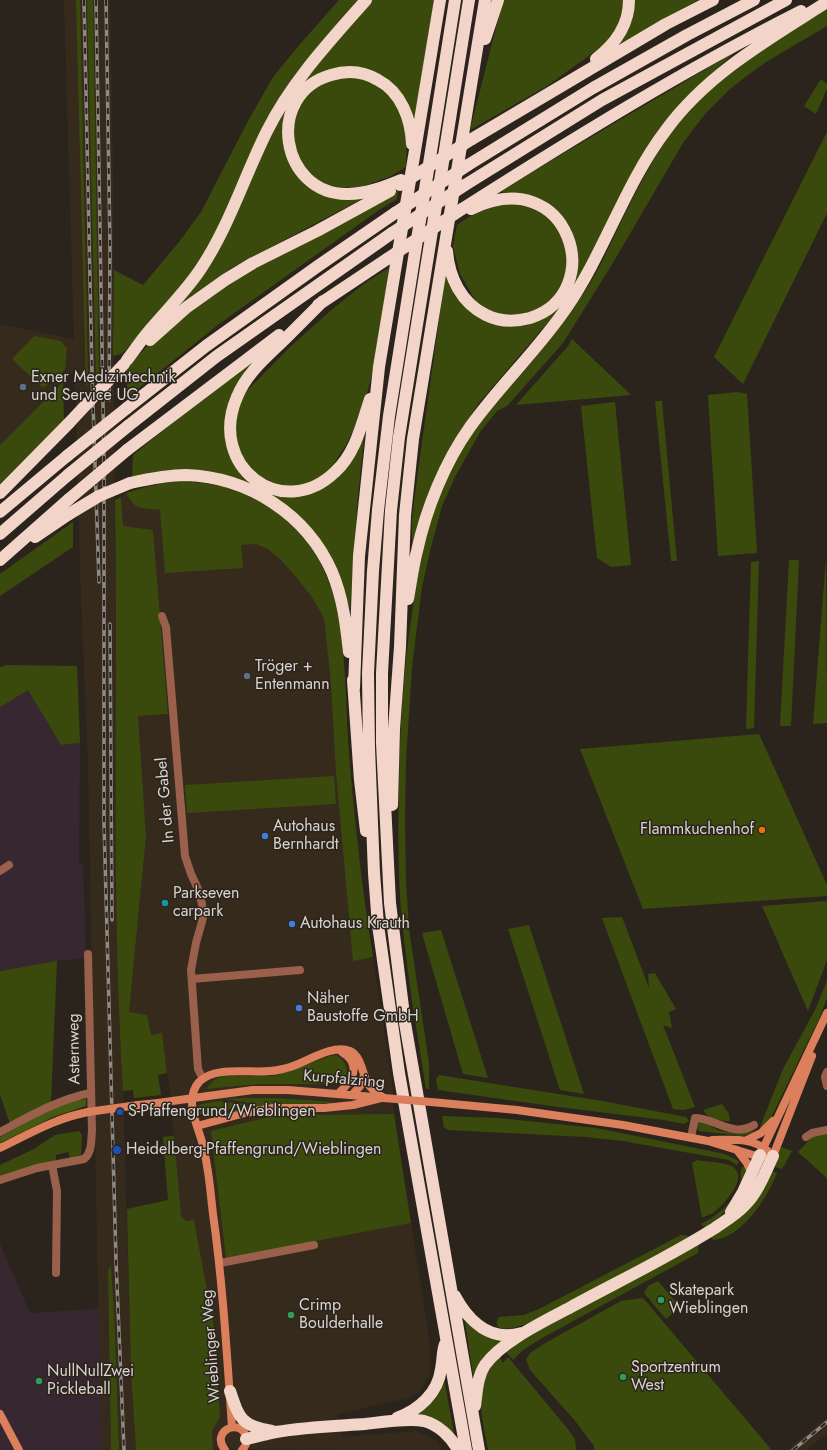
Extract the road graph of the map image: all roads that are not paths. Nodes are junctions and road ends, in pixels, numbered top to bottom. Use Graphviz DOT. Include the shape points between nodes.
graph roads {
  1 [pos="366,0"];
  2 [pos="440,0"];
  3 [pos="455,0"];
  4 [pos="469,0"];
  5 [pos="485,0"];
  6 [pos="498,0"];
  7 [pos="629,0"];
  8 [pos="712,0"];
  9 [pos="754,0"];
  10 [pos="786,0"];
  11 [pos="822,0"];
  12 [pos="827,2"];
  13 [pos="471,84"];
  14 [pos="560,86"];
  15 [pos="416,171"];
  16 [pos="400,182"];
  17 [pos="461,212"];
  18 [pos="446,236"];
  19 [pos="323,301"];
  20 [pos="126,362"];
  21 [pos="379,367"];
  22 [pos="0,493"];
  23 [pos="0,512"];
  24 [pos="0,534"];
  25 [pos="0,560"];
  26 [pos="162,616"];
  27 [pos="400,647"];
  28 [pos="354,688"];
  29 [pos="386,833"];
  30 [pos="9,865"];
  31 [pos="0,871"];
  32 [pos="374,873"];
  33 [pos="88,954"];
  34 [pos="300,970"];
  35 [pos="192,979"];
  36 [pos="827,1013"];
  37 [pos="338,1050"];
  38 [pos="827,1072"];
  39 [pos="364,1076"];
  40 [pos="203,1078"];
  41 [pos="827,1086"];
  42 [pos="90,1093"];
  43 [pos="338,1094"];
  44 [pos="352,1095"];
  45 [pos="383,1098"];
  46 [pos="781,1111"];
  47 [pos="754,1125"];
  48 [pos="197,1126"];
  49 [pos="827,1130"];
  50 [pos="0,1132"];
  51 [pos="691,1137"];
  52 [pos="806,1137"];
  53 [pos="708,1140"];
  54 [pos="747,1140"];
  55 [pos="0,1148"];
  56 [pos="737,1150"];
  57 [pos="766,1153"];
  58 [pos="52,1165"];
  59 [pos="752,1174"];
  60 [pos="0,1180"];
  61 [pos="728,1218"];
  62 [pos="314,1245"];
  63 [pos="220,1263"];
  64 [pos="56,1273"];
  65 [pos="450,1282"];
  66 [pos="447,1339"];
  67 [pos="506,1339"];
  68 [pos="230,1391"];
  69 [pos="0,1414"];
  70 [pos="474,1419"];
  71 [pos="386,1422"];
  72 [pos="232,1427"];
  73 [pos="277,1432"];
  74 [pos="244,1445"];
  75 [pos="19,1450"];
  76 [pos="225,1450"];
  77 [pos="458,1450"];
  78 [pos="466,1450"];
  79 [pos="479,1450"];
  1 -- 20 [label="highway" via="321,51 290,92 268,130 221,234 200,271"];
  2 -- 15 [label="highway"];
  3 -- 32 [label="highway" via="389,416 378,510 368,673"];
  4 -- 29 [label="highway" via="399,437 392,503 382,673"];
  5 -- 13 [label="highway"];
  6 -- 13 [label="highway" via="478,72"];
  7 -- 14 [label="highway" via="626,20 613,44"];
  8 -- 14 [label="highway"];
  9 -- 23 [label="highway, bridge" via="593,88 395,213 206,346"];
  10 -- 24 [label="highway, bridge" via="602,100 392,233 217,356 68,475"];
  11 -- 17 [label="highway" via="688,71 517,174"];
  12 -- 27 [label="highway" via="749,51 690,101 666,130 634,181 587,274 566,308 469,427 451,458 426,518 417,550"];
  13 -- 18 [label="highway"];
  14 -- 15 [label="highway, bridge"];
  15 -- 16 [label="highway, bridge"];
  15 -- 16 [label="highway" via="410,124 400,101 387,85 369,75 348,72 324,77 305,91 292,110 287,138 294,159 305,176 325,189 347,194 374,190"];
  15 -- 21 [label="highway"];
  16 -- 20 [label="highway" via="317,231 225,280 186,307"];
  17 -- 18 [label="highway" via="509,198 531,202 551,213 563,227 572,252 571,274 562,294 556,302 534,317 516,321 499,320 482,313 468,302 457,288 448,262"];
  17 -- 19 [label="highway, bridge"];
  18 -- 27 [label="highway" via="413,439 405,515"];
  19 -- 21 [label="highway" via="265,357 247,378 237,397 232,410 230,438 236,457 246,472 266,486 289,491 309,488 328,478 342,464 356,440"];
  19 -- 25 [label="highway, bridge" via="127,450"];
  20 -- 22 [label="highway, bridge"];
  21 -- 28 [label="highway" via="359,556"];
  25 -- 28 [label="highway, bridge" via="99,496 130,483 162,476 186,475 235,484 269,499 292,516 321,551 340,595"];
  26 -- 35 [label="street, In der Gabel" via="166,627 185,856 202,904 203,918 193,956"];
  27 -- 29 [label="highway" via="394,729 392,818"];
  28 -- 32 [label="highway" via="362,808"];
  29 -- 65 [label="highway" via="390,903 404,1015"];
  30 -- 31 [label="street"];
  32 -- 66 [label="highway" via="378,925 399,1073"];
  33 -- 42 [label="street, Asternweg"];
  34 -- 35 [label="street"];
  35 -- 40 [label="street, In der Gabel" via="198,1069"];
  36 -- 46 [label="main road"];
  36 -- 57 [label="main road" via="805,1076"];
  37 -- 39 [label="main road" via="354,1054 360,1062"];
  37 -- 40 [label="main road" via="275,1071 220,1072"];
  37 -- 43 [label="main road" via="349,1057 353,1068 351,1079"];
  38 -- 41 [label="street"];
  39 -- 44 [label="main road" via="361,1085"];
  39 -- 45 [label="main road" via="373,1090"];
  40 -- 48 [label="main road, Wieblinger Weg" via="195,1088 192,1099"];
  42 -- 50 [label="street, Asternweg" via="43,1109"];
  42 -- 58 [label="street" via="92,1131 88,1155 84,1159"];
  43 -- 44 [label="main road, Kurpfalzring"];
  43 -- 55 [label="main road, Kurpfalzring, bridge" via="252,1090 88,1112 54,1122"];
  44 -- 45 [label="main road, Kurpfalzring"];
  45 -- 48 [label="main road" via="324,1108 273,1108"];
  45 -- 51 [label="main road, Kurpfalzring, bridge" via="575,1117"];
  46 -- 54 [label="main road" via="764,1131"];
  46 -- 57 [label="main road"];
  47 -- 51 [label="street" via="749,1128 727,1129 702,1118 695,1118"];
  48 -- 63 [label="main road, Wieblinger Weg" via="210,1178"];
  49 -- 52 [label="street"];
  51 -- 53 [label="main road, Kurpfalzring"];
  53 -- 54 [label="main road"];
  53 -- 56 [label="main road, Kurpfalzring"];
  54 -- 57 [label="main road" via="758,1144"];
  56 -- 57 [label="main road, Kurpfalzring"];
  56 -- 59 [label="main road"];
  57 -- 59 [label="highway"];
  57 -- 61 [label="highway" via="758,1187 740,1210"];
  58 -- 60 [label="street"];
  58 -- 64 [label="street" via="57,1191"];
  59 -- 61 [label="highway"];
  61 -- 67 [label="highway" via="701,1237 529,1330"];
  62 -- 63 [label="street"];
  63 -- 68 [label="main road, Wieblinger Weg"];
  65 -- 67 [label="highway" via="459,1304 474,1322"];
  65 -- 70 [label="highway"];
  66 -- 71 [label="highway" via="438,1380 430,1395 407,1414"];
  66 -- 78 [label="highway"];
  67 -- 70 [label="highway" via="482,1371"];
  68 -- 72 [label="main road, Wieblinger Weg"];
  68 -- 73 [label="highway" via="240,1417 245,1422 260,1429"];
  69 -- 75 [label="main road"];
  70 -- 79 [label="highway"];
  71 -- 73 [label="highway"];
  71 -- 77 [label="highway" via="416,1420 433,1424 446,1433"];
  72 -- 74 [label="main road" via="242,1430"];
  72 -- 76 [label="main road" via="225,1430 221,1436 221,1444"];
  73 -- 74 [label="highway"];
}
